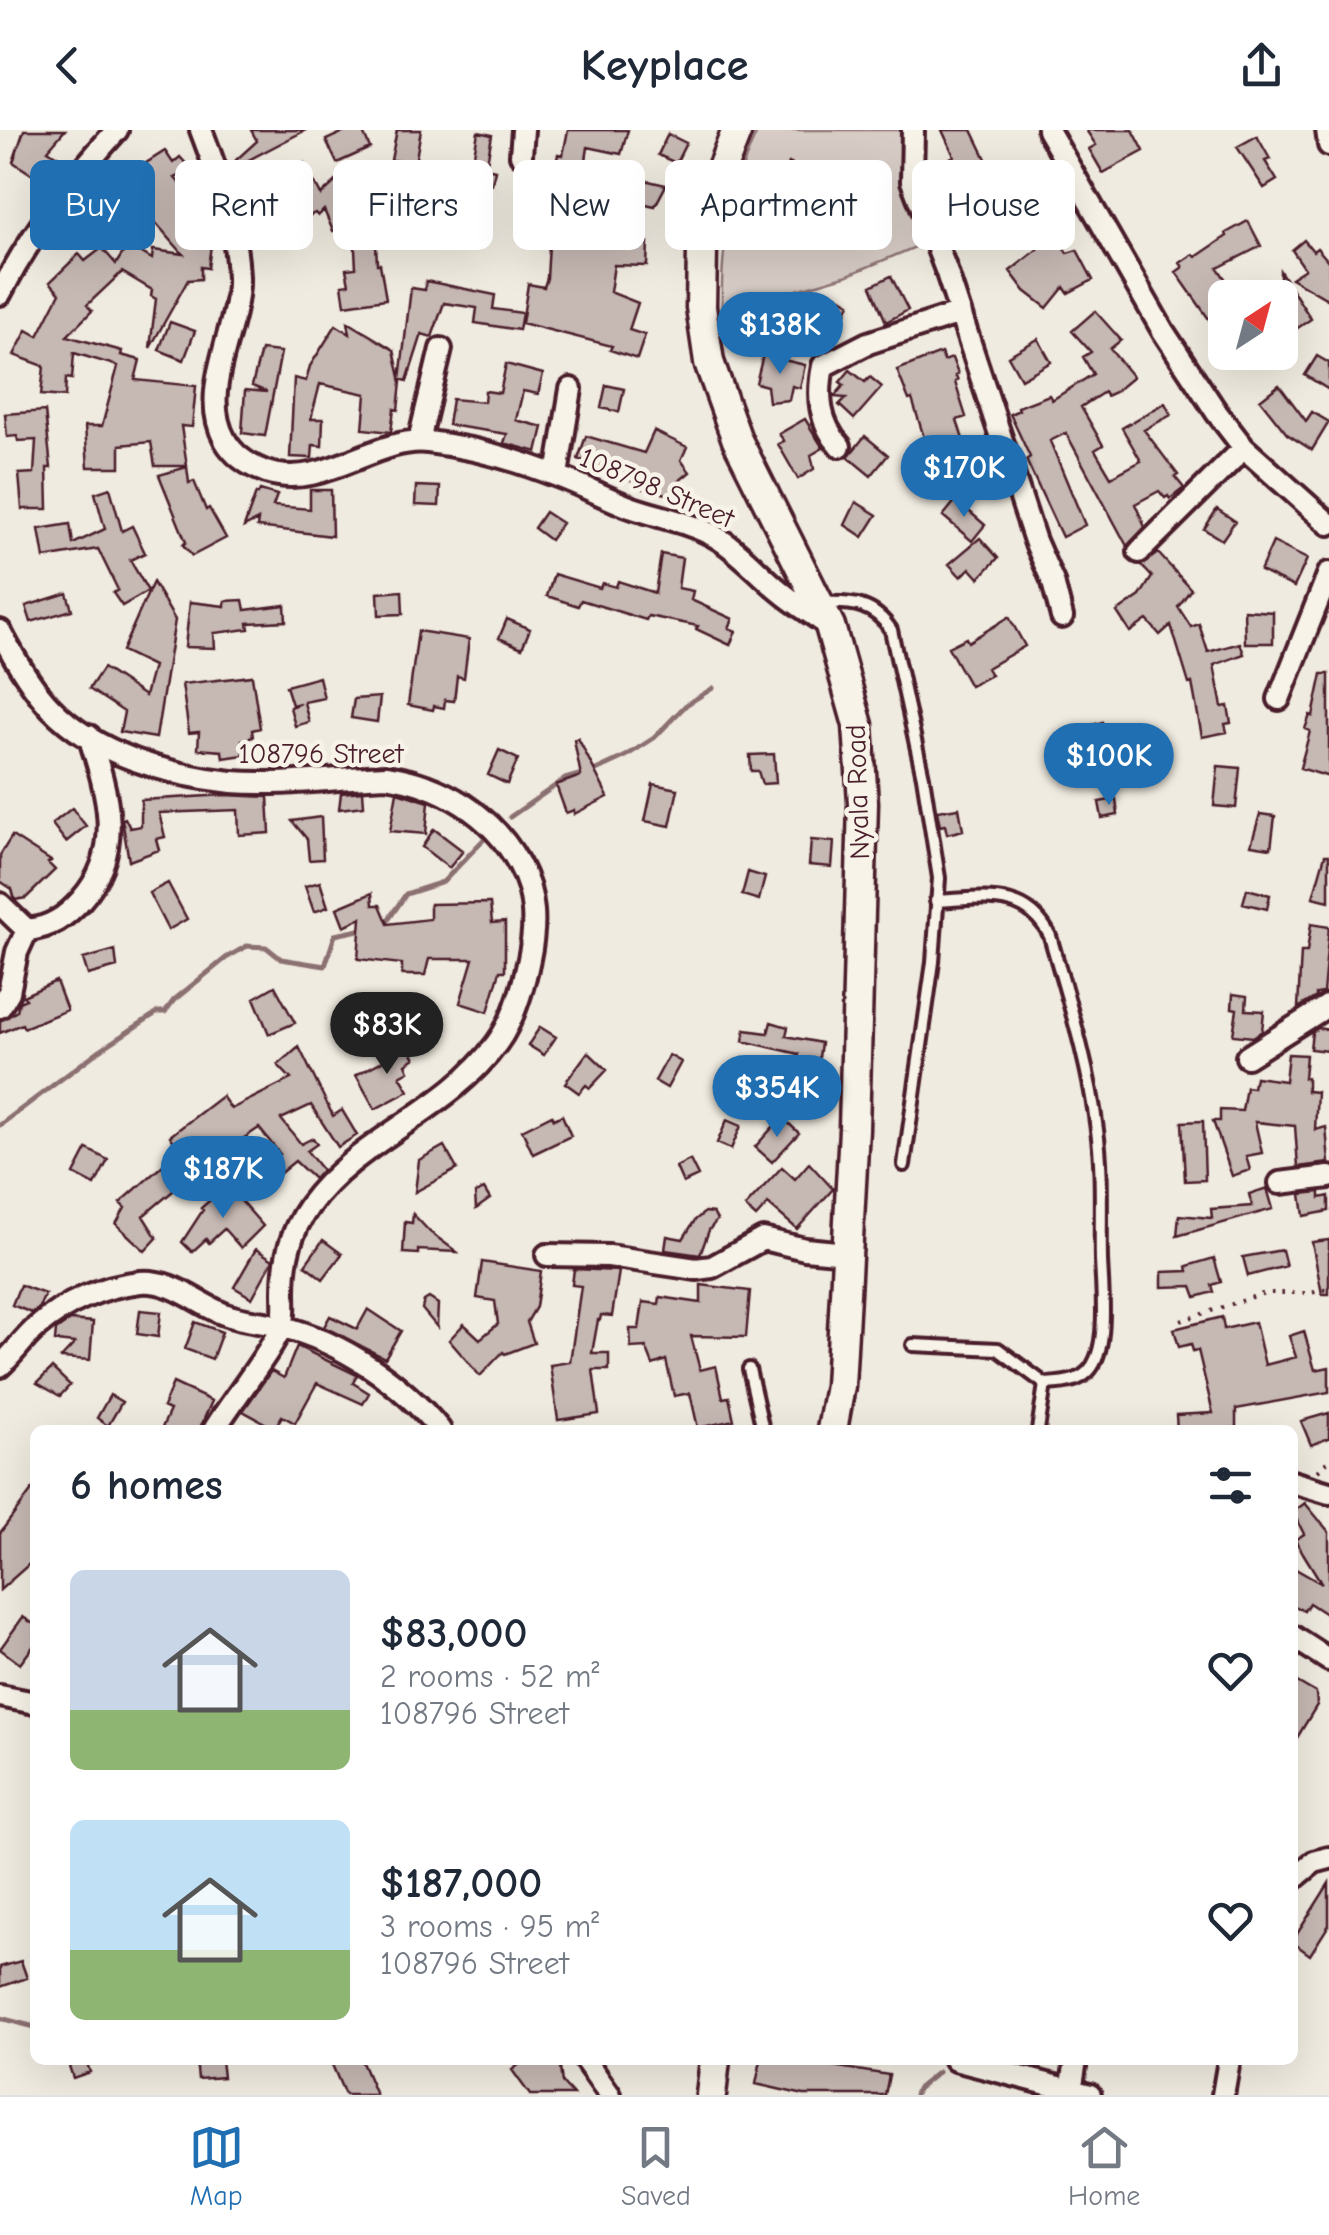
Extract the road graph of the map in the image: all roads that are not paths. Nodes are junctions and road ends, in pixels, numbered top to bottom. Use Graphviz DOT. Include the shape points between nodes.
graph roads {
  1 [pos="117,130"];
  2 [pos="201,130"];
  3 [pos="523,130"];
  4 [pos="737,130"];
  5 [pos="913,130"];
  6 [pos="1048,130"];
  7 [pos="1327,130"];
  8 [pos="1329,145"];
  9 [pos="521,155"];
  10 [pos="0,294"];
  11 [pos="960,313"];
  12 [pos="442,350"];
  13 [pos="571,389"];
  14 [pos="419,442"];
  15 [pos="840,446"];
  16 [pos="1244,448"];
  17 [pos="557,476"];
  18 [pos="1329,524"];
  19 [pos="1139,552"];
  20 [pos="1329,573"];
  21 [pos="824,615"];
  22 [pos="1062,617"];
  23 [pos="0,631"];
  24 [pos="1279,700"];
  25 [pos="89,736"];
  26 [pos="936,901"];
  27 [pos="0,904"];
  28 [pos="27,930"];
  29 [pos="1329,1005"];
  30 [pos="0,1007"];
  31 [pos="1247,1057"];
  32 [pos="904,1165"];
  33 [pos="1329,1176"];
  34 [pos="1280,1183"];
  35 [pos="847,1253"];
  36 [pos="547,1255"];
  37 [pos="282,1326"];
  38 [pos="914,1345"];
  39 [pos="0,1366"];
  40 [pos="750,1369"];
  41 [pos="1045,1384"];
  42 [pos="217,1425"];
  43 [pos="436,1425"];
  44 [pos="762,1425"];
  45 [pos="833,1425"];
  46 [pos="1039,1425"];
  47 [pos="1298,1484"];
  48 [pos="1329,1493"];
  49 [pos="1298,1640"];
  50 [pos="1329,1660"];
  51 [pos="0,1696"];
  52 [pos="30,1702"];
  53 [pos="1329,1858"];
  54 [pos="1298,1875"];
  55 [pos="589,2065"];
  56 [pos="714,2065"];
  57 [pos="974,2065"];
  58 [pos="1077,2065"];
  59 [pos="1228,2065"];
  60 [pos="1080,2093"];
  61 [pos="610,2095"];
  62 [pos="710,2095"];
  63 [pos="1223,2095"];
  1 -- 10 [label="street" via="42,226"];
  2 -- 14 [label="street, 108798 Street" via="222,188 238,278 216,405 226,441 255,468 278,476 312,474"];
  3 -- 9 [label="street"];
  4 -- 21 [label="street, Nyala Road" via="706,220 704,335 726,415"];
  5 -- 11 [label="street" via="912,180"];
  6 -- 16 [label="street" via="1163,331"];
  7 -- 8 [label="street"];
  11 -- 15 [label="street" via="868,343 824,366 822,414"];
  11 -- 22 [label="street"];
  12 -- 14 [label="street"];
  13 -- 17 [label="street, 108798 Street"];
  14 -- 17 [label="street, 108798 Street"];
  16 -- 18 [label="street"];
  16 -- 19 [label="street"];
  17 -- 21 [label="street, 108798 Street" via="714,536 779,590"];
  20 -- 24 [label="street"];
  21 -- 26 [label="lane" via="850,602 884,619 890,630 926,796"];
  21 -- 35 [label="street, Nyala Road" via="858,725 863,804"];
  23 -- 25 [label="street, 108796 Street" via="51,707"];
  25 -- 28 [label="street" via="110,811 107,858 69,913"];
  25 -- 37 [label="street, 108796 Street" via="160,768 234,782 410,780 441,790 491,826 526,876 535,934 521,992 499,1041 422,1112 334,1176 310,1206 286,1253"];
  26 -- 32 [label="lane"];
  26 -- 41 [label="lane" via="1020,903 1041,918 1082,1058 1098,1131 1100,1344 1083,1376"];
  27 -- 28 [label="street"];
  28 -- 30 [label="street"];
  29 -- 31 [label="street"];
  33 -- 34 [label="street"];
  35 -- 36 [label="street" via="763,1239 696,1269"];
  35 -- 45 [label="street, Nyala Road"];
  37 -- 39 [label="street" via="236,1318 174,1288 141,1282 96,1292 55,1313"];
  37 -- 42 [label="street"];
  37 -- 43 [label="street" via="364,1363"];
  38 -- 41 [label="lane" via="998,1348"];
  40 -- 44 [label="lane"];
  41 -- 46 [label="lane"];
  47 -- 48 [label="street"];
  49 -- 50 [label="street"];
  51 -- 52 [label="street"];
  53 -- 54 [label="street"];
  55 -- 61 [label="street"];
  56 -- 62 [label="street"];
  57 -- 60 [label="street"];
  58 -- 60 [label="street"];
  59 -- 63 [label="street"];
}
